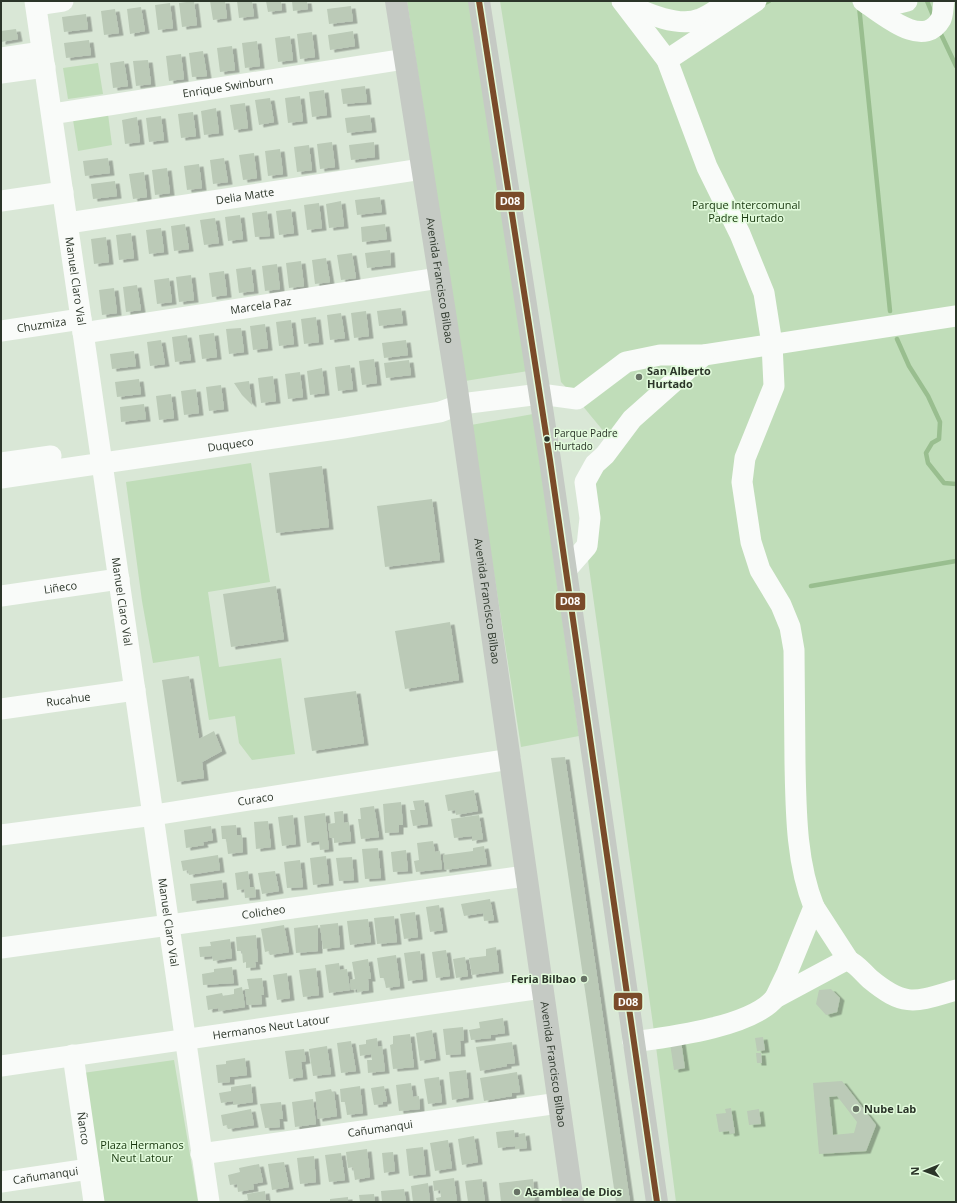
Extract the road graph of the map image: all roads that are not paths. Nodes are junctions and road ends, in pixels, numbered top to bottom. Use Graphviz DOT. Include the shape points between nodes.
graph roads {
  1 [pos="63,1"];
  2 [pos="396,1"];
  3 [pos="479,1"];
  4 [pos="730,1"];
  5 [pos="756,1"];
  6 [pos="863,1"];
  7 [pos="891,1"];
  8 [pos="907,1"];
  9 [pos="944,1"];
  10 [pos="623,2"];
  11 [pos="35,3"];
  12 [pos="1,58"];
  13 [pos="405,58"];
  14 [pos="44,60"];
  15 [pos="667,60"];
  16 [pos="1,74"];
  17 [pos="52,114"];
  18 [pos="422,169"];
  19 [pos="63,192"];
  20 [pos="1,201"];
  21 [pos="68,223"];
  22 [pos="439,278"];
  23 [pos="956,316"];
  24 [pos="82,326"];
  25 [pos="1,332"];
  26 [pos="772,344"];
  27 [pos="704,355"];
  28 [pos="540,394"];
  29 [pos="459,404"];
  30 [pos="101,456"];
  31 [pos="1,464"];
  32 [pos="1,478"];
  33 [pos="566,570"];
  34 [pos="119,579"];
  35 [pos="1,596"];
  36 [pos="135,690"];
  37 [pos="1,709"];
  38 [pos="510,759"];
  39 [pos="154,815"];
  40 [pos="1,835"];
  41 [pos="526,876"];
  42 [pos="814,907"];
  43 [pos="169,925"];
  44 [pos="1,948"];
  45 [pos="849,961"];
  46 [pos="542,988"];
  47 [pos="956,990"];
  48 [pos="774,998"];
  49 [pos="184,1039"];
  50 [pos="633,1042"];
  51 [pos="73,1055"];
  52 [pos="1,1066"];
  53 [pos="559,1104"];
  54 [pos="201,1154"];
  55 [pos="89,1169"];
  56 [pos="1,1182"];
  57 [pos="94,1202"];
  58 [pos="209,1202"];
  59 [pos="573,1202"];
  60 [pos="657,1202"];
  1 -- 11 [label="street"];
  2 -- 13 [label="main road, Avenida Francisco Bilbao"];
  3 -- 28 [label="main road"];
  4 -- 10 [label="street" via="700,19 689,21 655,17"];
  5 -- 15 [label="street"];
  6 -- 9 [label="street" via="902,26 912,31 923,32 932,29 941,19"];
  7 -- 8 [label="street"];
  10 -- 15 [label="street"];
  11 -- 14 [label="street, Manuel Claro Vial"];
  12 -- 14 [label="street"];
  13 -- 17 [label="street, Enrique Swinburn"];
  13 -- 18 [label="main road, Avenida Francisco Bilbao"];
  14 -- 16 [label="street"];
  14 -- 17 [label="street, Manuel Claro Vial"];
  15 -- 26 [label="street" via="707,167 740,234 762,287"];
  17 -- 19 [label="street, Manuel Claro Vial"];
  18 -- 21 [label="street, Delia Matte"];
  18 -- 22 [label="main road, Avenida Francisco Bilbao"];
  19 -- 20 [label="street"];
  19 -- 21 [label="street, Manuel Claro Vial"];
  21 -- 24 [label="street, Manuel Claro Vial"];
  22 -- 24 [label="street, Marcela Paz"];
  22 -- 29 [label="main road, Avenida Francisco Bilbao"];
  23 -- 26 [label="street, Duqueco"];
  24 -- 25 [label="street, Chuzmiza"];
  24 -- 30 [label="street, Manuel Claro Vial"];
  26 -- 27 [label="street, Duqueco"];
  26 -- 42 [label="street" via="774,386 745,458 742,482 751,542 760,570 781,605 790,627 794,650 796,805 803,872"];
  27 -- 28 [label="street, Duqueco" via="660,355 626,362 577,399"];
  27 -- 33 [label="street" via="632,419 605,455 595,464 585,482 590,518 587,546"];
  28 -- 29 [label="street, Duqueco"];
  28 -- 33 [label="main road"];
  29 -- 30 [label="street, Duqueco" via="438,399"];
  29 -- 38 [label="main road, Avenida Francisco Bilbao"];
  30 -- 31 [label="street, Duqueco"];
  30 -- 32 [label="street, Duqueco"];
  30 -- 34 [label="street, Manuel Claro Vial"];
  33 -- 50 [label="main road"];
  34 -- 35 [label="street, Liñeco"];
  34 -- 36 [label="street, Manuel Claro Vial"];
  36 -- 37 [label="street, Rucahue"];
  36 -- 39 [label="street, Manuel Claro Vial"];
  38 -- 39 [label="street, Curaco"];
  38 -- 41 [label="main road, Avenida Francisco Bilbao"];
  39 -- 40 [label="street, Curaco"];
  39 -- 43 [label="street, Manuel Claro Vial"];
  41 -- 43 [label="street, Colicheo"];
  41 -- 46 [label="main road, Avenida Francisco Bilbao"];
  42 -- 45 [label="street"];
  42 -- 48 [label="street"];
  43 -- 44 [label="street, Colicheo"];
  43 -- 49 [label="street, Manuel Claro Vial"];
  45 -- 47 [label="street" via="891,996 906,1000"];
  45 -- 48 [label="street" via="844,961"];
  46 -- 49 [label="street, Hermanos Neut Latour"];
  46 -- 53 [label="main road, Avenida Francisco Bilbao"];
  48 -- 50 [label="street" via="770,1005 730,1023 689,1034"];
  49 -- 51 [label="street, Hermanos Neut Latour"];
  49 -- 54 [label="street, Manuel Claro Vial"];
  50 -- 60 [label="main road"];
  51 -- 52 [label="street, Hermanos Neut Latour"];
  51 -- 55 [label="street, Ñanco"];
  53 -- 54 [label="street, Cañumanqui"];
  53 -- 59 [label="main road, Avenida Francisco Bilbao"];
  54 -- 58 [label="street, Manuel Claro Vial"];
  55 -- 56 [label="street, Cañumanqui"];
  55 -- 57 [label="street, Ñanco"];
}
